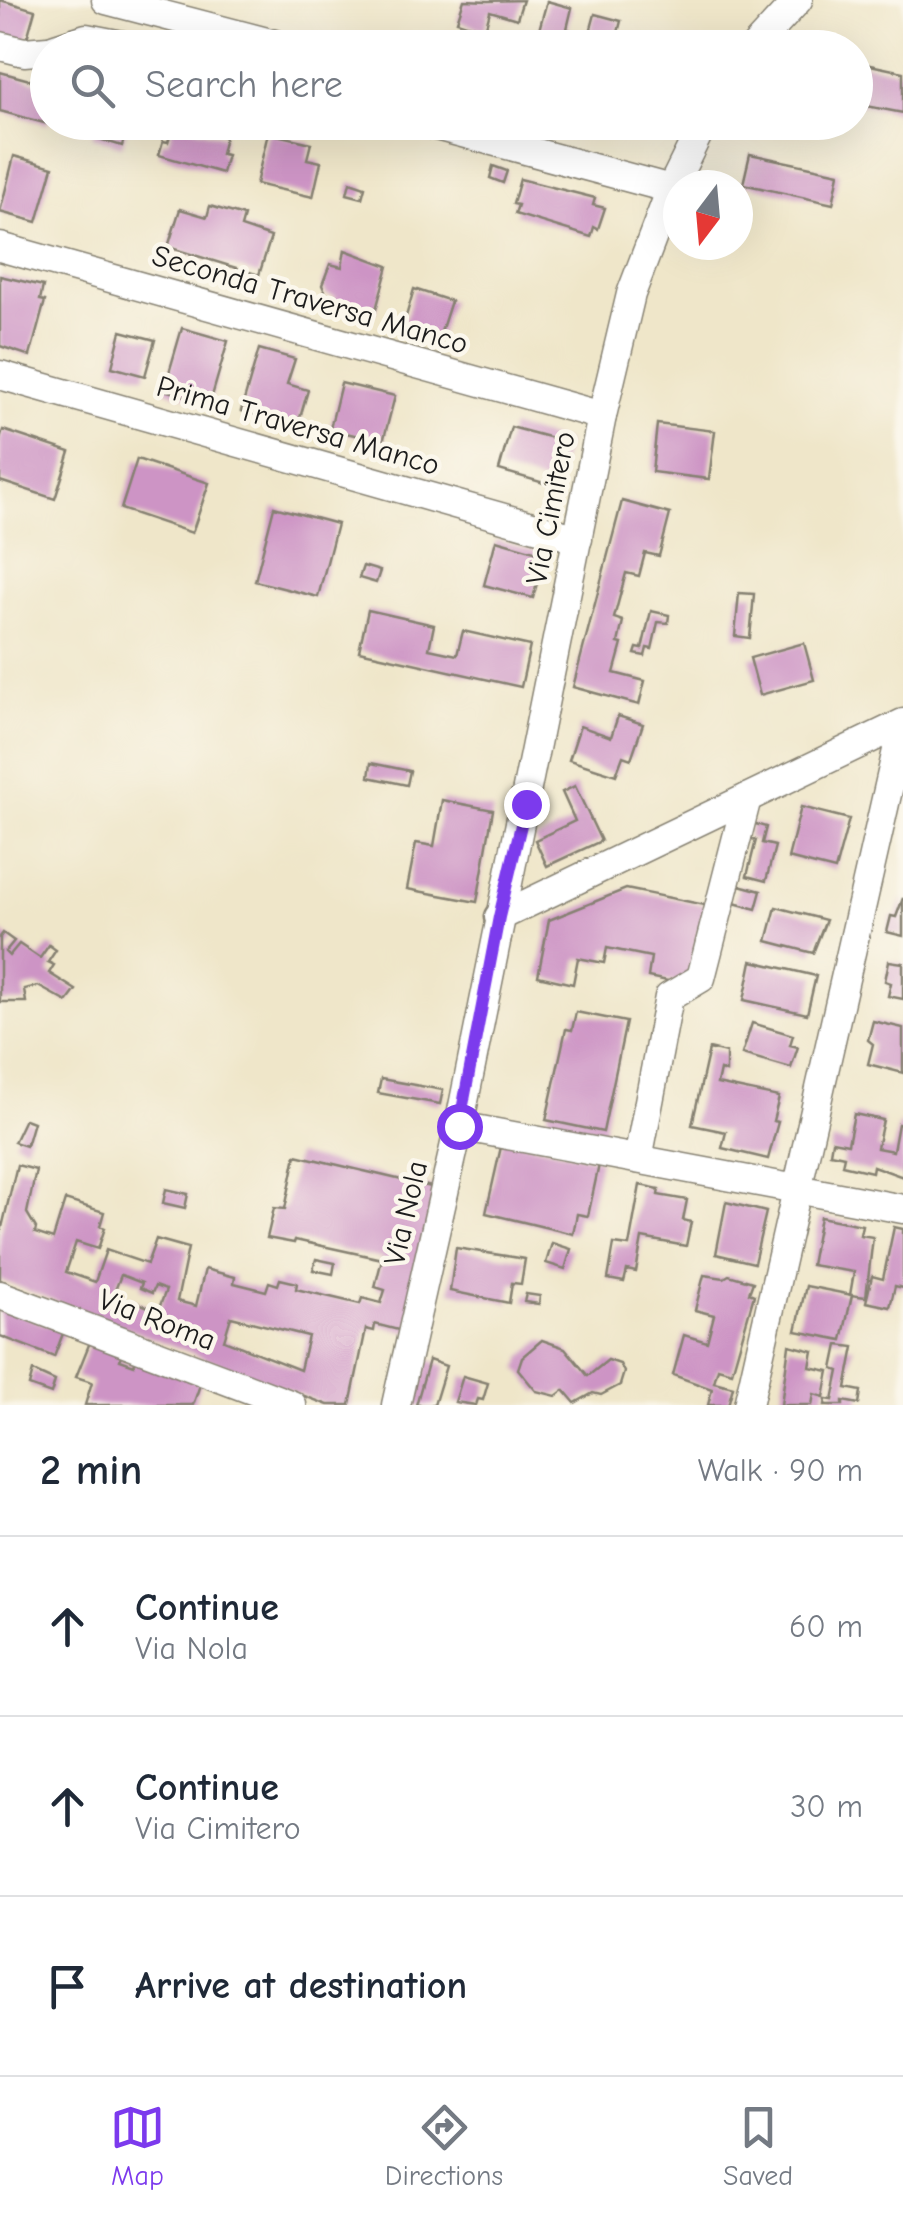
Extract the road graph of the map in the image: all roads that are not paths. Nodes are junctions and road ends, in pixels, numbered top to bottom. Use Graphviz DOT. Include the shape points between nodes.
graph roads {
  1 [pos="106,0"];
  2 [pos="798,0"];
  3 [pos="221,30"];
  4 [pos="770,30"];
  5 [pos="0,46"];
  6 [pos="30,52"];
  7 [pos="489,140"];
  8 [pos="695,140"];
  9 [pos="680,170"];
  10 [pos="663,186"];
  11 [pos="663,209"];
  12 [pos="0,247"];
  13 [pos="0,375"];
  14 [pos="602,416"];
  15 [pos="578,538"];
  16 [pos="903,724"];
  17 [pos="747,798"];
  18 [pos="499,917"];
  19 [pos="459,1126"];
  20 [pos="638,1159"];
  21 [pos="797,1188"];
  22 [pos="903,1209"];
  23 [pos="0,1295"];
  24 [pos="292,1405"];
  25 [pos="396,1405"];
  26 [pos="748,1405"];
  1 -- 3 [label="street"];
  2 -- 4 [label="street"];
  5 -- 6 [label="street"];
  7 -- 10 [label="street"];
  8 -- 9 [label="street, Via Cimitero"];
  11 -- 14 [label="street, Via Cimitero" via="631,294"];
  12 -- 14 [label="street, Seconda Traversa Manco"];
  13 -- 15 [label="street, Prima Traversa Manco"];
  14 -- 15 [label="street, Via Cimitero"];
  15 -- 18 [label="street, Via Cimitero"];
  16 -- 17 [label="street"];
  16 -- 21 [label="street"];
  17 -- 18 [label="street"];
  17 -- 20 [label="street" via="701,978 669,997"];
  18 -- 19 [label="street, Via Nola"];
  19 -- 20 [label="street"];
  19 -- 25 [label="street, Via Nola"];
  20 -- 21 [label="street"];
  21 -- 22 [label="street"];
  21 -- 26 [label="street"];
  23 -- 24 [label="street, Via Roma"];
}
